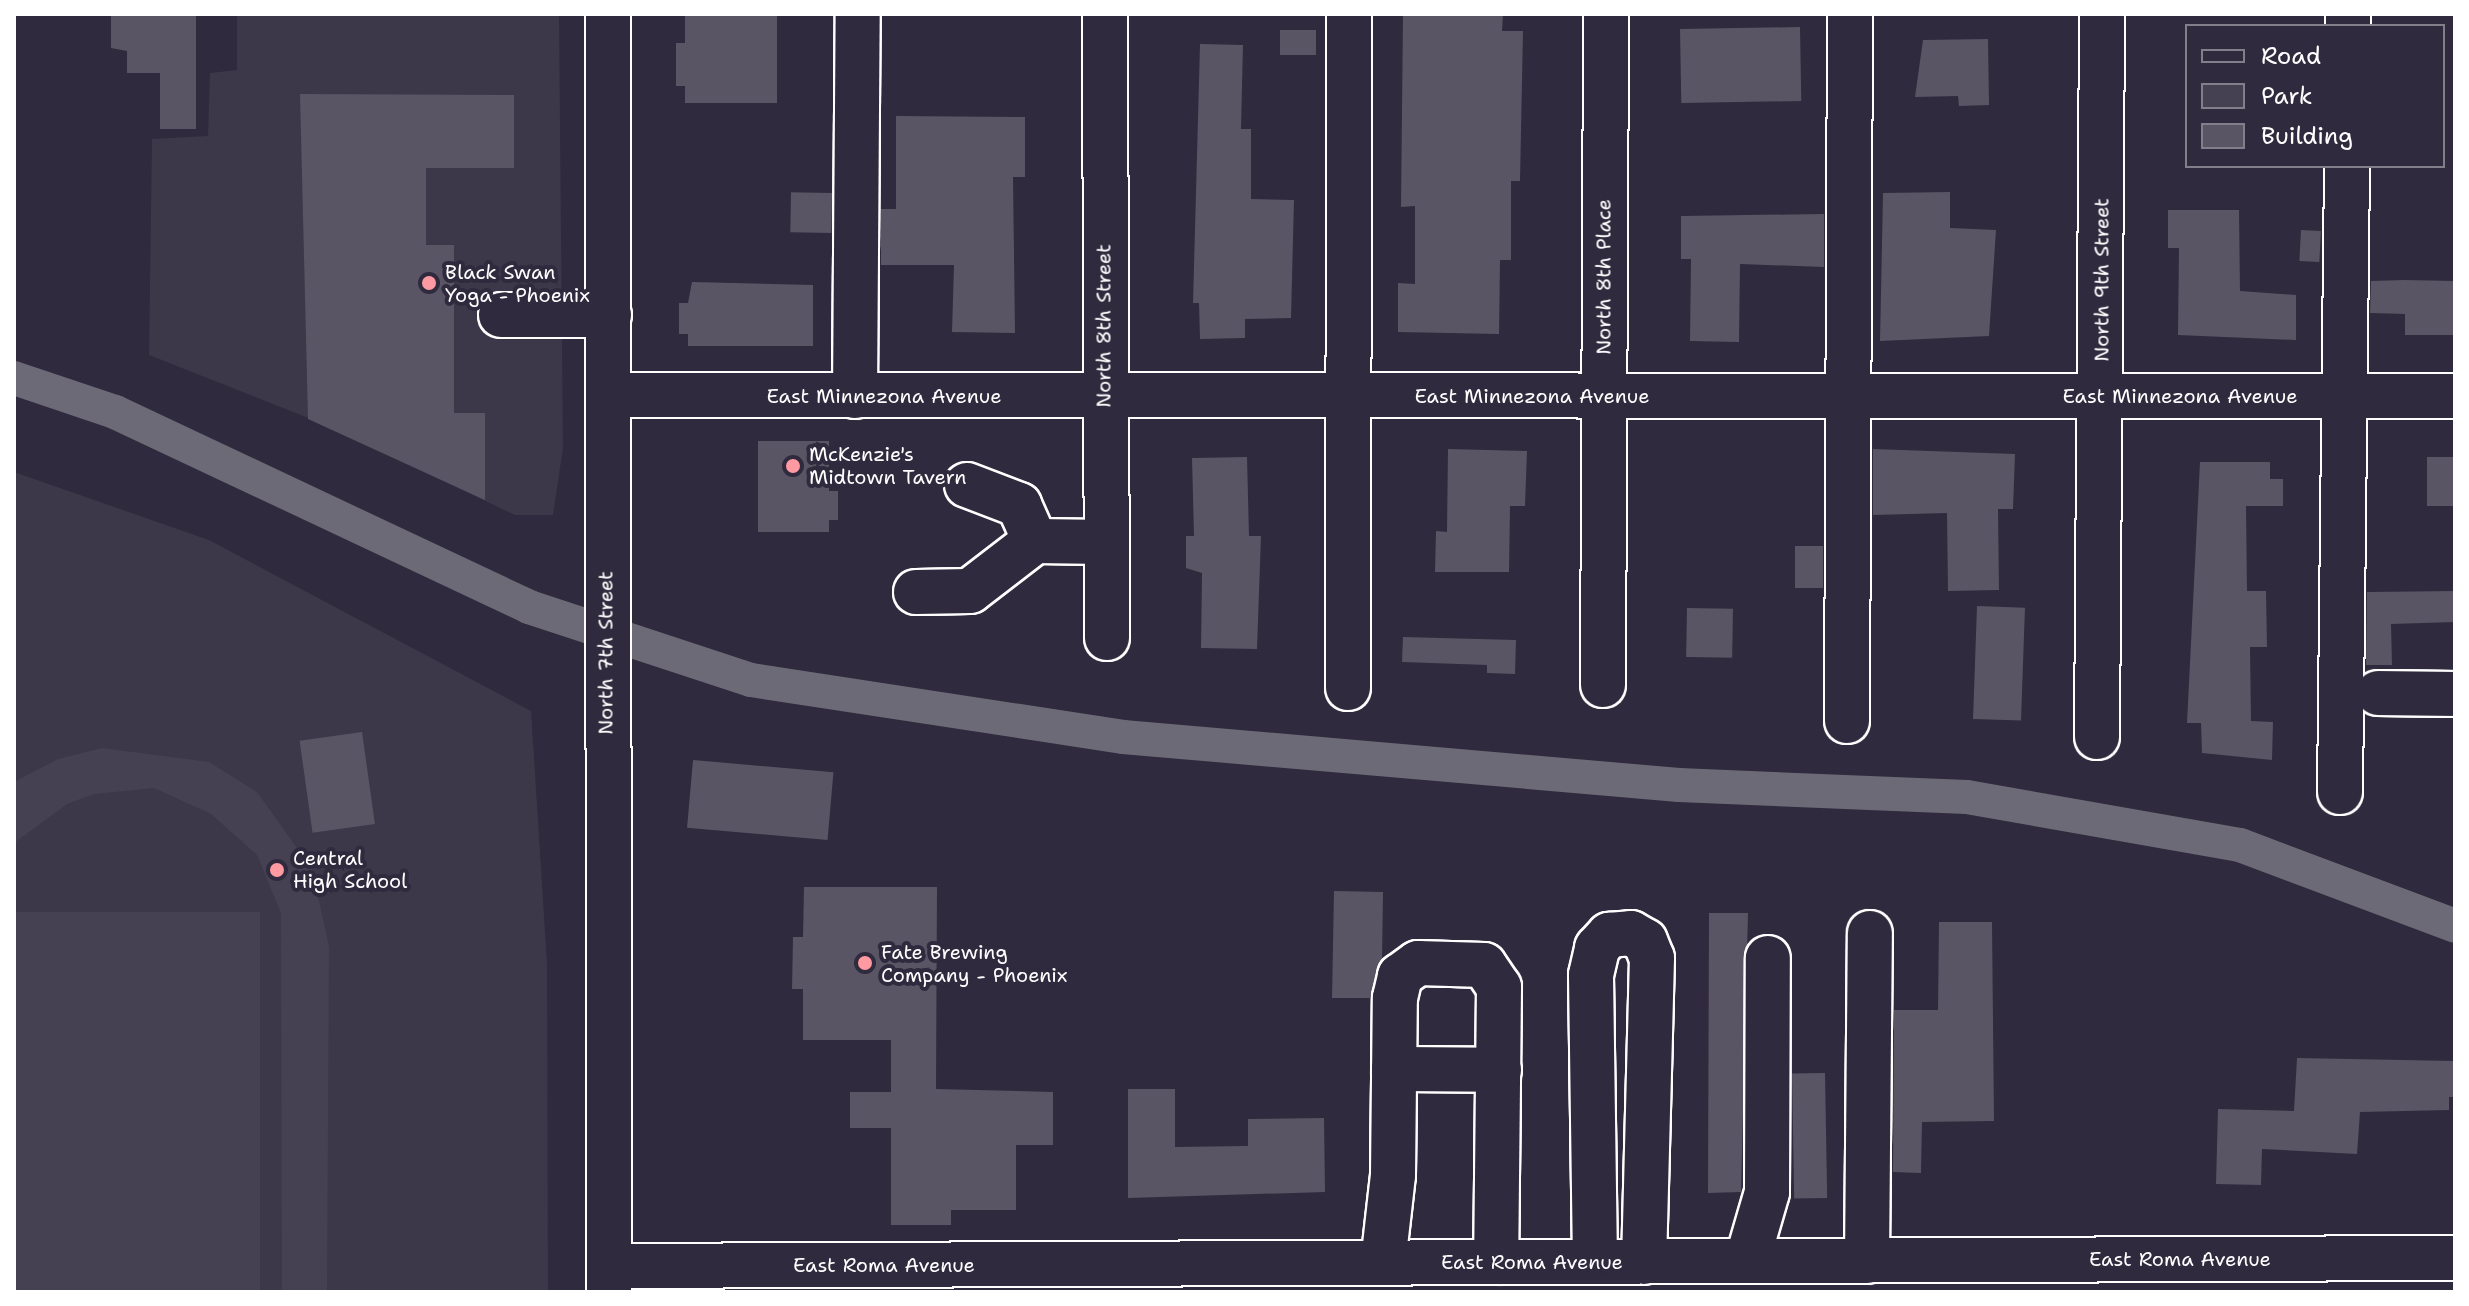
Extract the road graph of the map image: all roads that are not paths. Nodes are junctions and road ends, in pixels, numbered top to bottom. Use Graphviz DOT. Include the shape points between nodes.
graph roads {
  1 [pos="608,14"];
  2 [pos="858,14"];
  3 [pos="1105,14"];
  4 [pos="1349,14"];
  5 [pos="1606,14"];
  6 [pos="1850,14"];
  7 [pos="2102,14"];
  8 [pos="2347,168"];
  9 [pos="501,315"];
  10 [pos="609,315"];
  11 [pos="609,395"];
  12 [pos="855,396"];
  13 [pos="1104,396"];
  14 [pos="1351,396"];
  15 [pos="1604,396"];
  16 [pos="1849,396"];
  17 [pos="2102,396"];
  18 [pos="2455,396"];
  19 [pos="2346,397"];
  20 [pos="967,485"];
  21 [pos="1035,541"];
  22 [pos="1106,542"];
  23 [pos="916,592"];
  24 [pos="1107,638"];
  25 [pos="1603,685"];
  26 [pos="1348,688"];
  27 [pos="2378,693"];
  28 [pos="2455,694"];
  29 [pos="1847,721"];
  30 [pos="2097,737"];
  31 [pos="2340,792"];
  32 [pos="1870,933"];
  33 [pos="1768,958"];
  34 [pos="1394,1069"];
  35 [pos="1499,1070"];
  36 [pos="1747,1261"];
  37 [pos="1867,1261"];
  38 [pos="1496,1262"];
  39 [pos="1595,1262"];
  40 [pos="1383,1263"];
  41 [pos="2432,1269"];
  42 [pos="1659,1272"];
  43 [pos="1449,1277"];
  44 [pos="1206,1278"];
  45 [pos="609,1279"];
  1 -- 10 [label="street, North 7th Street"];
  2 -- 12 [label="street"];
  3 -- 13 [label="street, North 8th Street"];
  4 -- 14 [label="street"];
  5 -- 15 [label="street, North 8th Place"];
  6 -- 16 [label="street"];
  7 -- 17 [label="street, North 9th Street"];
  8 -- 19 [label="street"];
  9 -- 10 [label="street"];
  10 -- 11 [label="street, North 7th Street"];
  11 -- 12 [label="street, East Minnezona Avenue"];
  11 -- 45 [label="street, North 7th Street"];
  12 -- 13 [label="street, East Minnezona Avenue"];
  13 -- 14 [label="street, East Minnezona Avenue"];
  13 -- 22 [label="street, North 8th Street"];
  14 -- 15 [label="street, East Minnezona Avenue"];
  14 -- 26 [label="street"];
  15 -- 16 [label="street, East Minnezona Avenue"];
  15 -- 25 [label="street, North 8th Place"];
  16 -- 17 [label="street, East Minnezona Avenue"];
  16 -- 29 [label="street"];
  17 -- 19 [label="street, East Minnezona Avenue"];
  17 -- 30 [label="street, North 9th Street"];
  18 -- 19 [label="street, East Minnezona Avenue"];
  19 -- 31 [label="street"];
  20 -- 21 [label="street" via="1019,505"];
  21 -- 22 [label="street"];
  21 -- 23 [label="street" via="970,591"];
  22 -- 24 [label="street, North 8th Street"];
  27 -- 28 [label="street"];
  32 -- 37 [label="street"];
  33 -- 36 [label="street" via="1767,1192"];
  34 -- 35 [label="street"];
  34 -- 35 [label="street" via="1400,976 1418,963 1484,965 1495,974"];
  34 -- 40 [label="street" via="1393,1175"];
  35 -- 38 [label="street"];
  36 -- 37 [label="street, East Roma Avenue"];
  36 -- 42 [label="street, East Roma Avenue"];
  37 -- 41 [label="street, East Roma Avenue"];
  38 -- 39 [label="street, East Roma Avenue"];
  38 -- 43 [label="street, East Roma Avenue"];
  39 -- 42 [label="street, East Roma Avenue"];
  39 -- 42 [label="street" via="1591,975 1597,948 1609,935 1631,933 1645,941 1652,958"];
  40 -- 43 [label="street, East Roma Avenue"];
  40 -- 44 [label="street, East Roma Avenue"];
  44 -- 45 [label="street, East Roma Avenue"];
}
